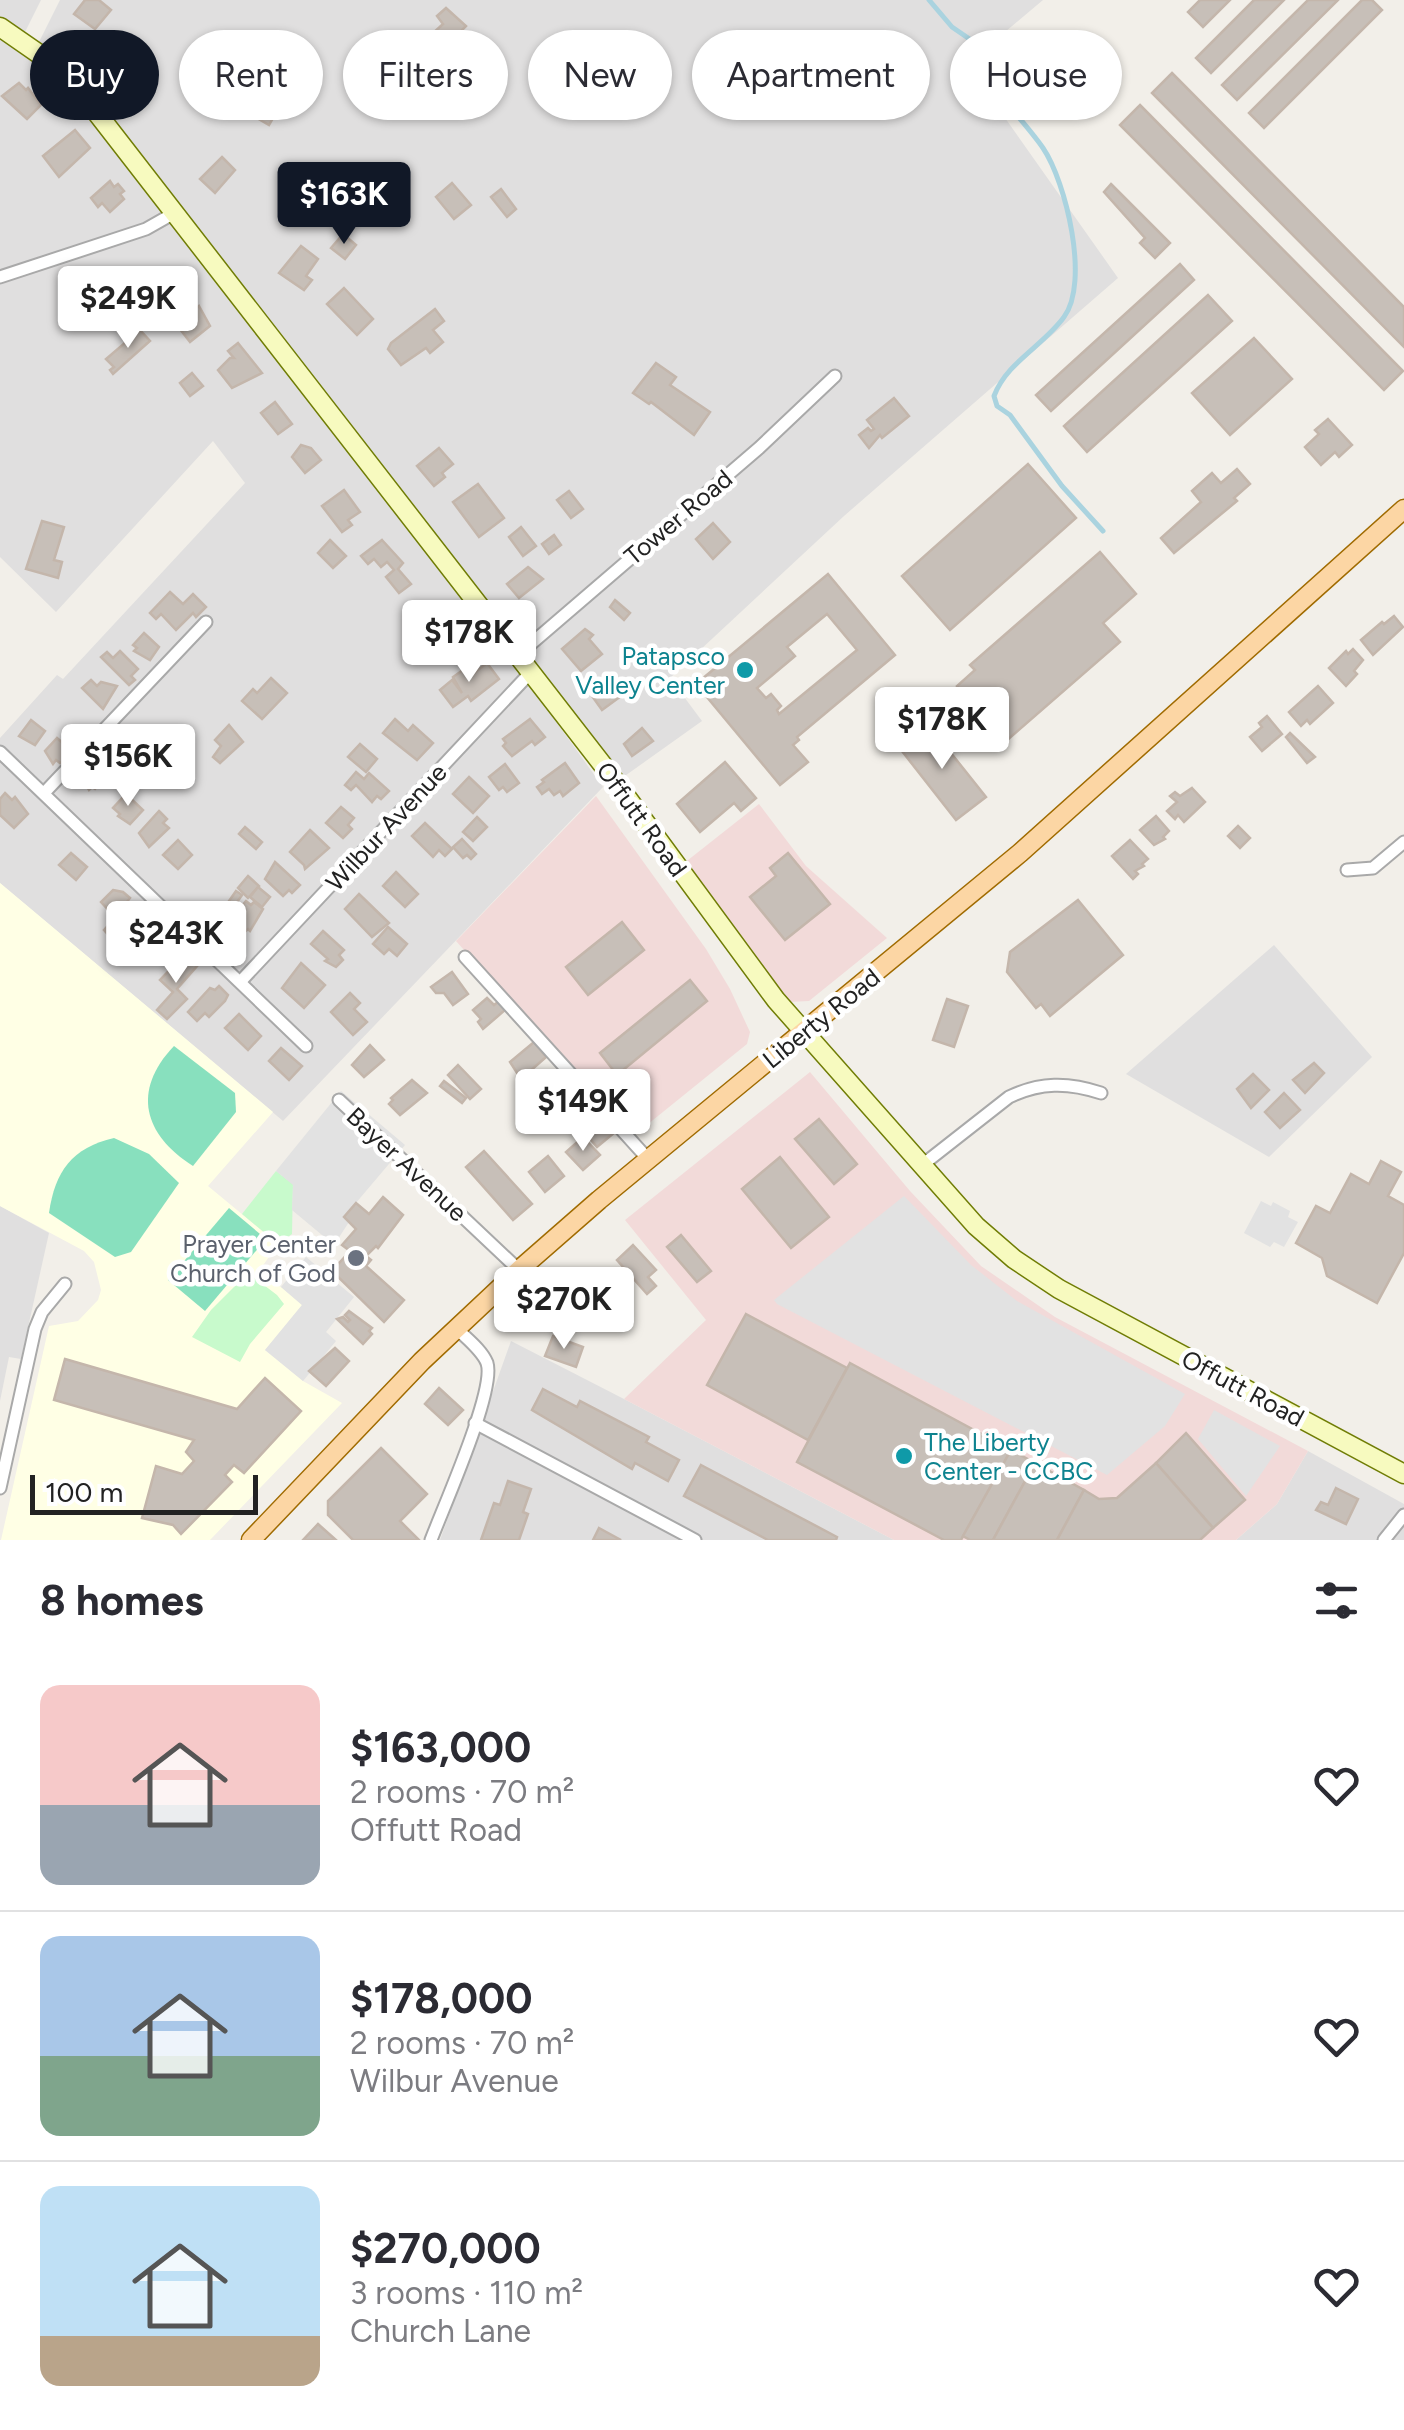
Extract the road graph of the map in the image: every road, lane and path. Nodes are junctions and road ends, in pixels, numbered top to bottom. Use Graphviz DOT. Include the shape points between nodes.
graph roads {
  1 [pos="0,27"];
  2 [pos="176,212"];
  3 [pos="0,277"];
  4 [pos="835,376"];
  5 [pos="1404,509"];
  6 [pos="206,622"];
  7 [pos="518,655"];
  8 [pos="532,672"];
  9 [pos="0,752"];
  10 [pos="45,792"];
  11 [pos="1404,842"];
  12 [pos="1347,870"];
  13 [pos="465,957"];
  14 [pos="241,981"];
  15 [pos="804,1032"];
  16 [pos="306,1046"];
  17 [pos="1101,1093"];
  18 [pos="339,1100"];
  19 [pos="648,1160"];
  20 [pos="921,1166"];
  21 [pos="520,1270"];
  22 [pos="65,1284"];
  23 [pos="456,1328"];
  24 [pos="476,1423"];
  25 [pos="1404,1474"];
  26 [pos="0,1488"];
  27 [pos="1404,1515"];
  28 [pos="250,1540"];
  29 [pos="431,1540"];
  30 [pos="696,1540"];
  31 [pos="1384,1540"];
  1 -- 2 [label="street, Offutt Road" via="62,73"];
  2 -- 3 [label="street" via="146,229"];
  2 -- 7 [label="street, Offutt Road"];
  4 -- 7 [label="street, Tower Road"];
  5 -- 15 [label="main road, Liberty Road" via="1020,854"];
  6 -- 10 [label="street"];
  7 -- 8 [label="street, Offutt Road"];
  8 -- 14 [label="street, Wilbur Avenue"];
  8 -- 15 [label="street, Offutt Road" via="738,954"];
  9 -- 10 [label="street"];
  10 -- 14 [label="street"];
  11 -- 12 [label="street" via="1373,868"];
  13 -- 19 [label="street"];
  14 -- 16 [label="street"];
  15 -- 19 [label="main road, Liberty Road"];
  15 -- 20 [label="street, Offutt Road"];
  17 -- 20 [label="street" via="1058,1083 1024,1090"];
  18 -- 21 [label="street, Bayer Avenue"];
  19 -- 21 [label="main road, Liberty Road"];
  20 -- 25 [label="street, Offutt Road" via="995,1243 1048,1282"];
  21 -- 23 [label="main road, Liberty Road"];
  22 -- 26 [label="street" via="35,1329"];
  23 -- 24 [label="street" via="487,1364"];
  23 -- 28 [label="main road, Liberty Road"];
  24 -- 29 [label="street"];
  24 -- 30 [label="street"];
  27 -- 31 [label="street"];
}
